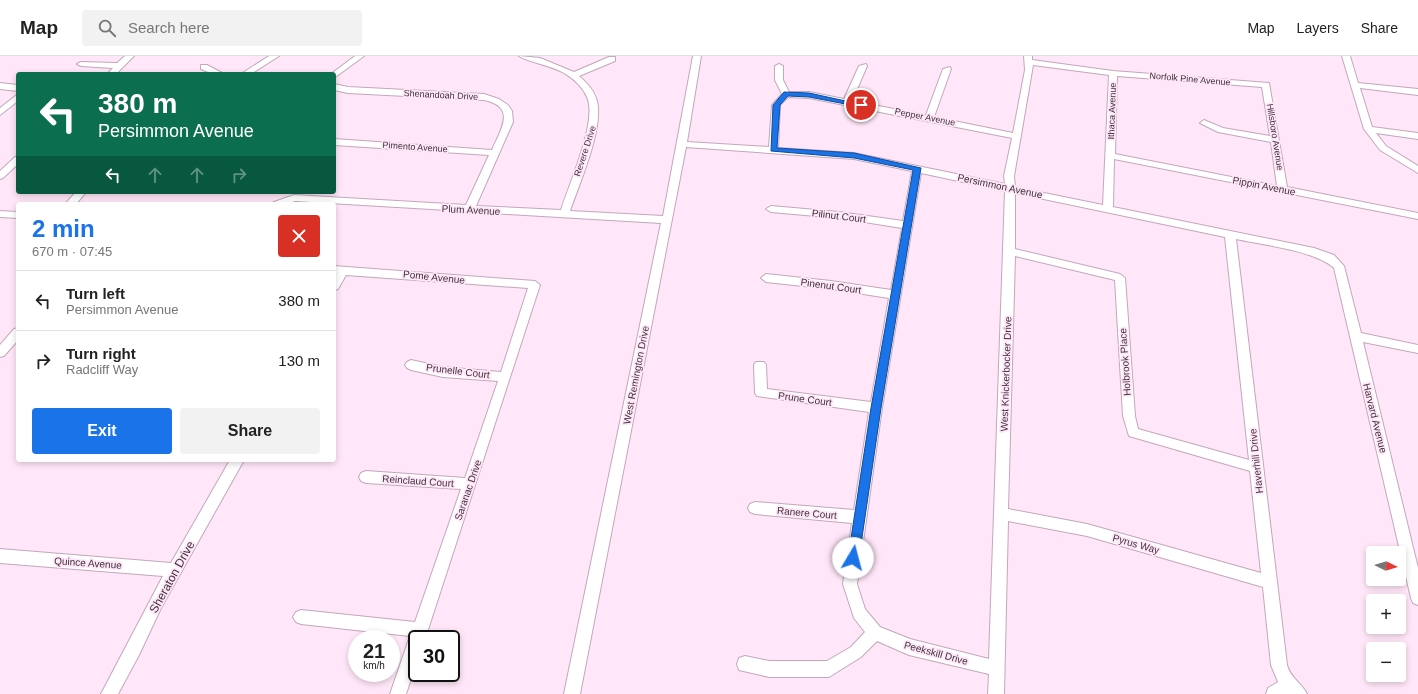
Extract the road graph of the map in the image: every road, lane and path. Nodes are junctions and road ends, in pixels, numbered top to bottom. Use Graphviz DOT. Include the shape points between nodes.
graph roads {
  1 [pos="130,56"];
  2 [pos="275,56"];
  3 [pos="360,56"];
  4 [pos="523,56"];
  5 [pos="697,56"];
  6 [pos="1346,56"];
  7 [pos="612,59"];
  8 [pos="1028,59"];
  9 [pos="80,64"];
  10 [pos="119,66"];
  11 [pos="779,66"];
  12 [pos="863,66"];
  13 [pos="204,67"];
  14 [pos="947,69"];
  15 [pos="113,72"];
  16 [pos="215,72"];
  17 [pos="247,72"];
  18 [pos="1113,73"];
  19 [pos="336,74"];
  20 [pos="574,75"];
  21 [pos="1266,85"];
  22 [pos="1355,85"];
  23 [pos="0,86"];
  24 [pos="336,87"];
  25 [pos="16,88"];
  26 [pos="1418,92"];
  27 [pos="786,94"];
  28 [pos="16,99"];
  29 [pos="847,102"];
  30 [pos="0,112"];
  31 [pos="929,118"];
  32 [pos="1204,123"];
  33 [pos="1368,130"];
  34 [pos="1016,136"];
  35 [pos="1418,136"];
  36 [pos="1275,140"];
  37 [pos="336,142"];
  38 [pos="682,144"];
  39 [pos="773,150"];
  40 [pos="495,153"];
  41 [pos="1111,156"];
  42 [pos="16,161"];
  43 [pos="917,168"];
  44 [pos="1418,170"];
  45 [pos="0,176"];
  46 [pos="1010,187"];
  47 [pos="1283,190"];
  48 [pos="79,194"];
  49 [pos="72,202"];
  50 [pos="283,202"];
  51 [pos="1108,209"];
  52 [pos="469,210"];
  53 [pos="771,210"];
  54 [pos="0,214"];
  55 [pos="16,215"];
  56 [pos="564,215"];
  57 [pos="1418,216"];
  58 [pos="667,220"];
  59 [pos="907,226"];
  60 [pos="1230,235"];
  61 [pos="1009,251"];
  62 [pos="1314,252"];
  63 [pos="338,270"];
  64 [pos="766,278"];
  65 [pos="534,285"];
  66 [pos="895,296"];
  67 [pos="16,334"];
  68 [pos="1355,336"];
  69 [pos="1418,350"];
  70 [pos="0,353"];
  71 [pos="411,365"];
  72 [pos="760,365"];
  73 [pos="505,377"];
  74 [pos="876,408"];
  75 [pos="236,462"];
  76 [pos="1256,467"];
  77 [pos="366,477"];
  78 [pos="470,484"];
  79 [pos="755,508"];
  80 [pos="1001,514"];
  81 [pos="859,517"];
  82 [pos="0,556"];
  83 [pos="175,570"];
  84 [pos="1269,582"];
  85 [pos="1418,598"];
  86 [pos="301,617"];
  87 [pos="420,630"];
  88 [pos="875,632"];
  89 [pos="745,664"];
  90 [pos="408,665"];
  91 [pos="996,668"];
  92 [pos="1293,690"];
  93 [pos="109,694"];
  94 [pos="398,694"];
  95 [pos="572,694"];
  96 [pos="996,694"];
  97 [pos="1274,694"];
  1 -- 10 [label="street"];
  2 -- 17 [label="street"];
  3 -- 19 [label="street"];
  4 -- 20 [label="street, Revere Drive" via="555,65"];
  5 -- 38 [label="street, West Remington Drive"];
  6 -- 22 [label="street"];
  7 -- 20 [label="street"];
  8 -- 18 [label="street, Ithaca Avenue"];
  8 -- 34 [label="street, West Knickerbocker Drive"];
  9 -- 10 [label="street"];
  10 -- 15 [label="street"];
  11 -- 27 [label="street" via="778,80"];
  12 -- 29 [label="street"];
  13 -- 16 [label="street"];
  14 -- 31 [label="street"];
  18 -- 21 [label="street, Norfolk Pine Avenue"];
  18 -- 41 [label="street, Ithaca Avenue"];
  20 -- 56 [label="street, Revere Drive" via="590,95 595,119"];
  21 -- 36 [label="street, Hillsboro Avenue"];
  22 -- 26 [label="street"];
  22 -- 33 [label="street"];
  23 -- 25 [label="street"];
  24 -- 40 [label="street, Shenandoah Drive" via="478,96 495,100 508,110 510,118"];
  27 -- 29 [label="street, Pepper Avenue"];
  27 -- 39 [label="street" via="776,105"];
  28 -- 30 [label="street"];
  29 -- 31 [label="street, Pepper Avenue"];
  31 -- 34 [label="street, Pepper Avenue"];
  32 -- 36 [label="street" via="1221,130"];
  33 -- 35 [label="street"];
  33 -- 44 [label="street" via="1383,148"];
  34 -- 46 [label="street, West Knickerbocker Drive" via="1009,176"];
  36 -- 47 [label="street, Hillsboro Avenue"];
  37 -- 40 [label="street, Pimento Avenue"];
  38 -- 39 [label="street, Persimmon Avenue"];
  38 -- 58 [label="street, West Remington Drive"];
  39 -- 43 [label="street, Persimmon Avenue" via="854,156"];
  40 -- 52 [label="street, Shenandoah Drive"];
  41 -- 47 [label="street, Pippin Avenue"];
  41 -- 51 [label="street, Ithaca Avenue"];
  42 -- 45 [label="street"];
  43 -- 46 [label="street, Persimmon Avenue"];
  43 -- 59 [label="street, Peekskill Drive"];
  46 -- 51 [label="street, Persimmon Avenue"];
  46 -- 61 [label="street, West Knickerbocker Drive"];
  47 -- 57 [label="street, Pippin Avenue"];
  48 -- 49 [label="street"];
  50 -- 52 [label="street, Plum Avenue" via="294,198"];
  51 -- 60 [label="street, Persimmon Avenue"];
  52 -- 56 [label="street, Plum Avenue"];
  53 -- 59 [label="street, Pilinut Court" via="839,214"];
  54 -- 55 [label="street"];
  56 -- 58 [label="street, Plum Avenue"];
  58 -- 95 [label="street, West Remington Drive"];
  59 -- 66 [label="street, Peekskill Drive"];
  60 -- 62 [label="street, Persimmon Avenue"];
  60 -- 76 [label="street, Haverhill Drive"];
  61 -- 76 [label="street, Holbrook Place" via="1120,278 1129,416 1133,432"];
  61 -- 80 [label="street, West Knickerbocker Drive"];
  62 -- 68 [label="street, Harvard Avenue" via="1330,258 1338,266"];
  63 -- 65 [label="street, Pome Avenue"];
  64 -- 66 [label="street, Pinenut Court" via="832,285"];
  65 -- 73 [label="street, Saranac Drive"];
  66 -- 74 [label="street, Peekskill Drive"];
  67 -- 70 [label="street"];
  68 -- 69 [label="street"];
  68 -- 85 [label="street, Harvard Avenue"];
  71 -- 73 [label="street, Prunelle Court" via="443,372"];
  72 -- 74 [label="street, Prune Court" via="761,393"];
  73 -- 78 [label="street, Saranac Drive"];
  74 -- 81 [label="street, Peekskill Drive"];
  75 -- 83 [label="street, Sheraton Drive"];
  76 -- 84 [label="street, Haverhill Drive"];
  77 -- 78 [label="street, Reinclaud Court"];
  78 -- 87 [label="street, Saranac Drive"];
  79 -- 81 [label="street, Ranere Court"];
  80 -- 84 [label="street, Pyrus Way" via="1087,530"];
  80 -- 91 [label="street, West Knickerbocker Drive"];
  81 -- 88 [label="street, Peekskill Drive" via="850,584 859,613"];
  82 -- 83 [label="street, Quince Avenue"];
  83 -- 93 [label="street, Sheraton Drive"];
  84 -- 92 [label="street, Haverhill Drive" via="1281,675"];
  86 -- 87 [label="street"];
  88 -- 89 [label="street" via="856,652 829,669 769,669"];
  88 -- 91 [label="street, Peekskill Drive" via="909,647"];
  90 -- 94 [label="street, Saranac Drive"];
  91 -- 96 [label="street, West Knickerbocker Drive"];
  92 -- 97 [label="street"];
}
